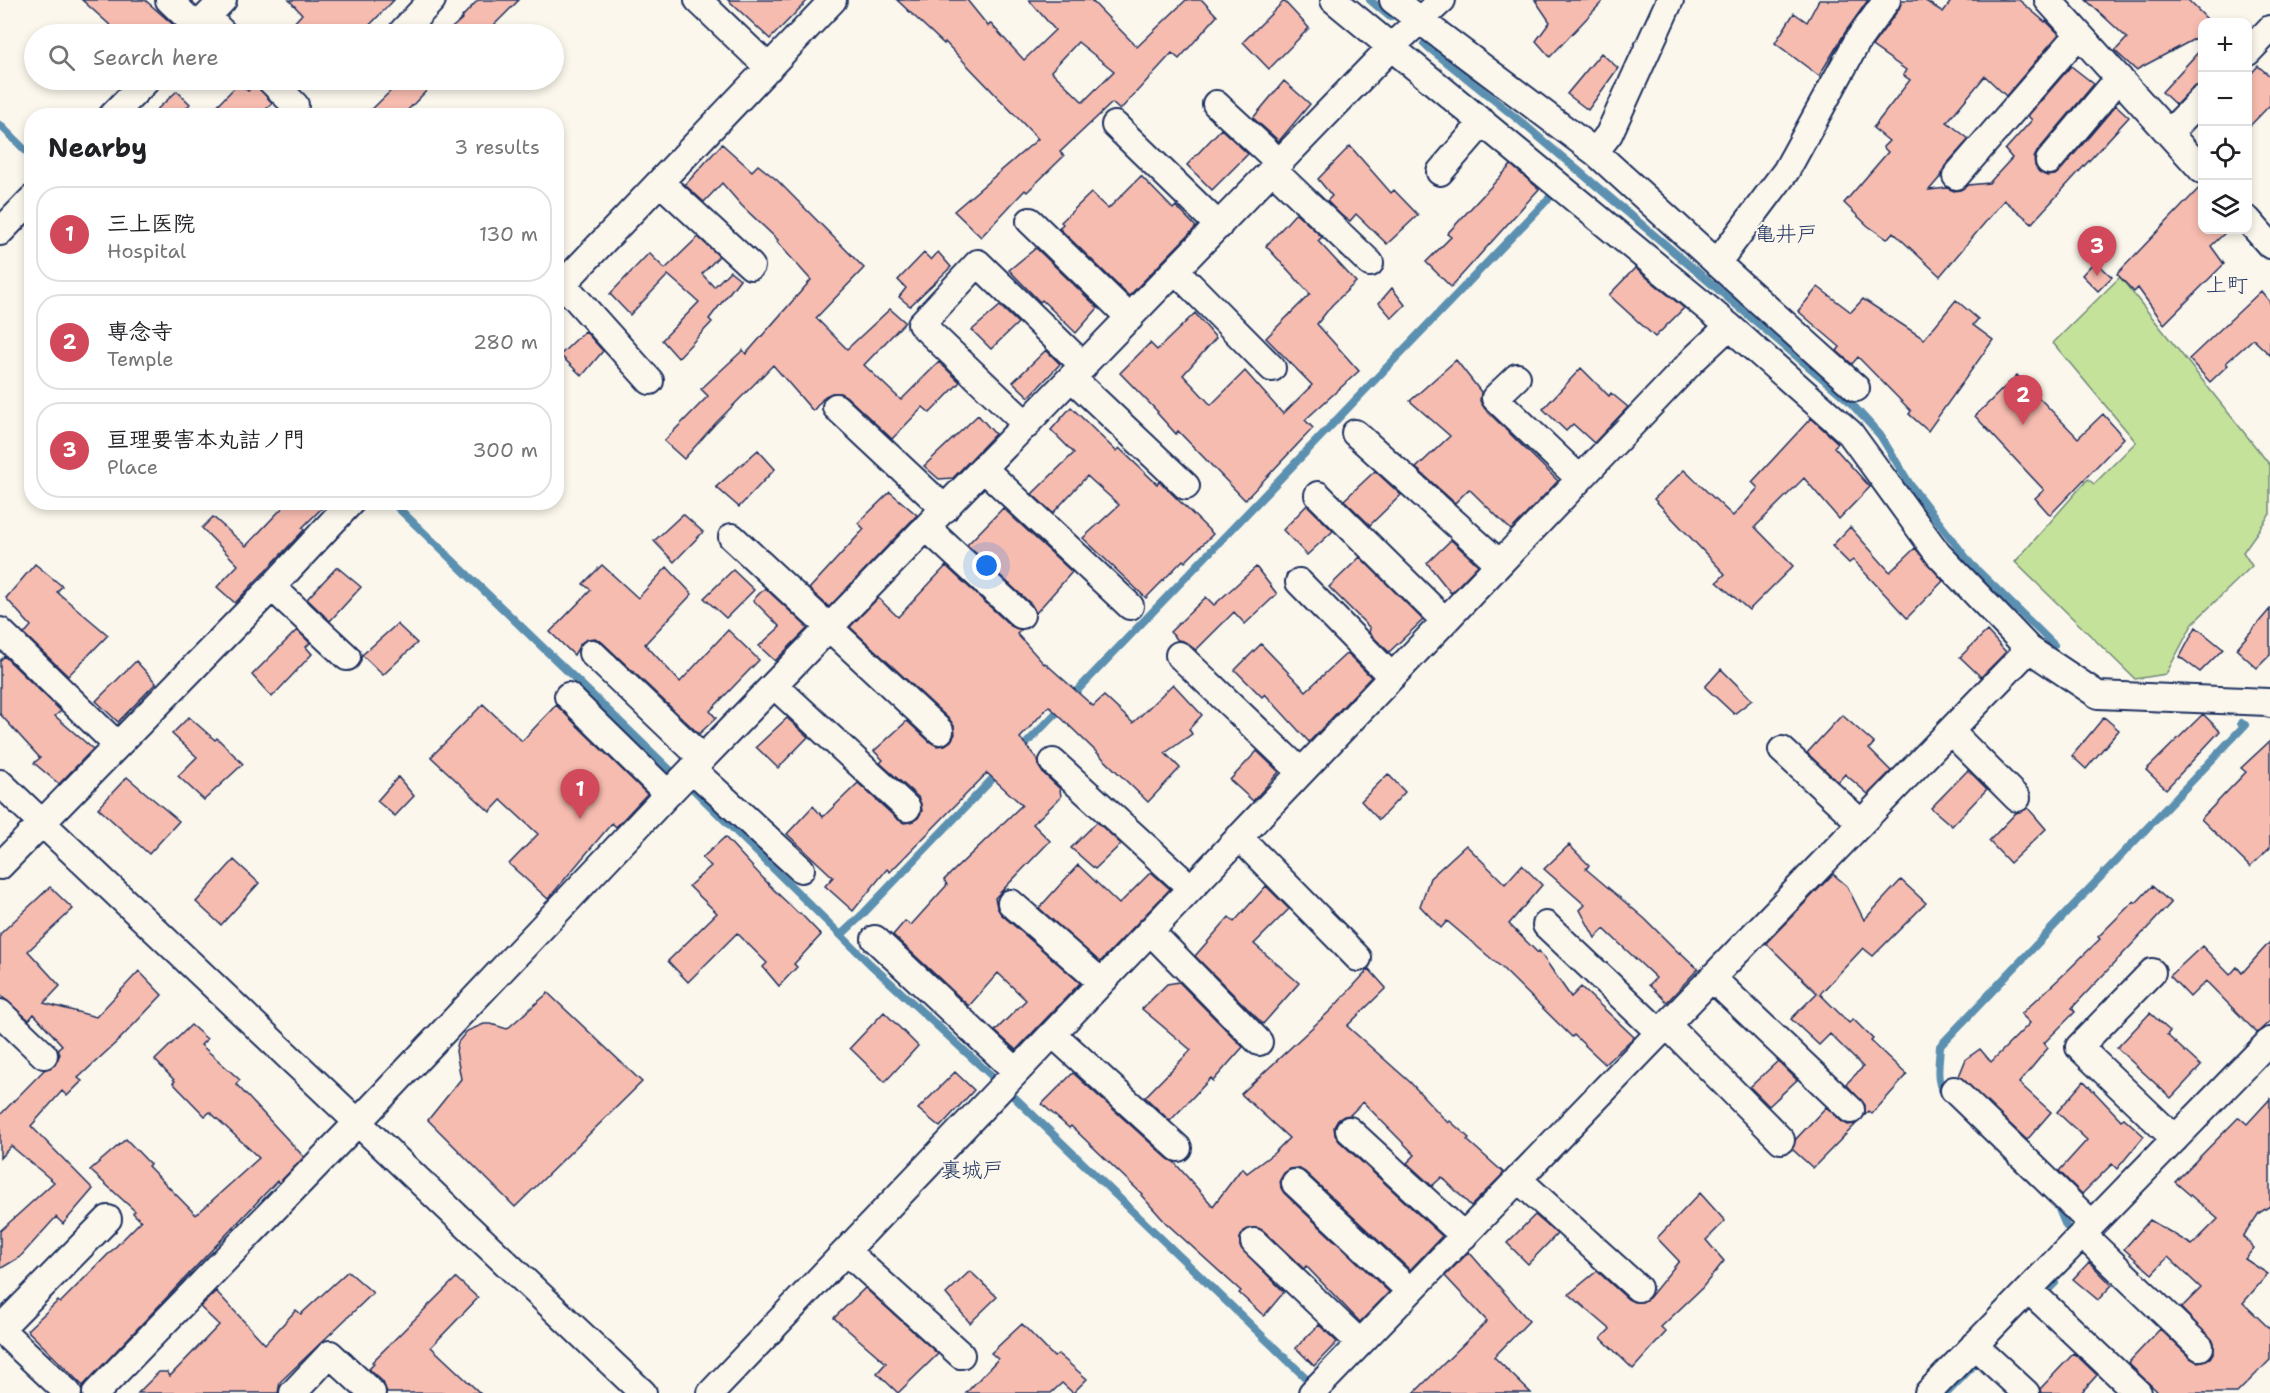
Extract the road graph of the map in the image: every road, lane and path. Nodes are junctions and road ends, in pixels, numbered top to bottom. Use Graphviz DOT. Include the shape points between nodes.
graph roads {
  1 [pos="169,0"];
  2 [pos="432,0"];
  3 [pos="698,0"];
  4 [pos="1334,0"];
  5 [pos="1393,0"];
  6 [pos="1442,0"];
  7 [pos="1670,0"];
  8 [pos="1887,0"];
  9 [pos="2048,0"];
  10 [pos="820,5"];
  11 [pos="1419,21"];
  12 [pos="208,23"];
  13 [pos="410,24"];
  14 [pos="2270,28"];
  15 [pos="2079,34"];
  16 [pos="1392,46"];
  17 [pos="2252,47"];
  18 [pos="769,68"];
  19 [pos="2119,78"];
  20 [pos="137,90"];
  21 [pos="280,90"];
  22 [pos="2198,103"];
  23 [pos="1216,104"];
  24 [pos="295,105"];
  25 [pos="120,108"];
  26 [pos="1483,122"];
  27 [pos="1115,125"];
  28 [pos="2169,134"];
  29 [pos="1595,152"];
  30 [pos="2049,161"];
  31 [pos="1277,166"];
  32 [pos="2198,166"];
  33 [pos="1440,172"];
  34 [pos="1956,176"];
  35 [pos="660,182"];
  36 [pos="24,207"];
  37 [pos="1030,221"];
  38 [pos="2252,225"];
  39 [pos="1219,226"];
  40 [pos="0,232"];
  41 [pos="2270,245"];
  42 [pos="1370,263"];
  43 [pos="1717,263"];
  44 [pos="751,266"];
  45 [pos="1176,271"];
  46 [pos="564,284"];
  47 [pos="564,292"];
  48 [pos="1130,318"];
  49 [pos="1729,327"];
  50 [pos="1272,368"];
  51 [pos="1078,372"];
  52 [pos="1517,377"];
  53 [pos="650,381"];
  54 [pos="1856,388"];
  55 [pos="836,407"];
  56 [pos="1027,425"];
  57 [pos="1355,433"];
  58 [pos="984,469"];
  59 [pos="1580,479"];
  60 [pos="1186,486"];
  61 [pos="1318,495"];
  62 [pos="945,509"];
  63 [pos="344,510"];
  64 [pos="927,528"];
  65 [pos="732,537"];
  66 [pos="1499,563"];
  67 [pos="1299,582"];
  68 [pos="272,587"];
  69 [pos="1130,606"];
  70 [pos="1021,615"];
  71 [pos="1445,621"];
  72 [pos="829,629"];
  73 [pos="0,631"];
  74 [pos="2029,649"];
  75 [pos="592,653"];
  76 [pos="1179,655"];
  77 [pos="347,657"];
  78 [pos="1392,676"];
  79 [pos="774,685"];
  80 [pos="568,696"];
  81 [pos="2270,704"];
  82 [pos="940,731"];
  83 [pos="1950,731"];
  84 [pos="117,746"];
  85 [pos="1782,750"];
  86 [pos="1053,762"];
  87 [pos="697,763"];
  88 [pos="1301,772"];
  89 [pos="0,783"];
  90 [pos="668,794"];
  91 [pos="2017,798"];
  92 [pos="907,808"];
  93 [pos="42,822"];
  94 [pos="1861,823"];
  95 [pos="1239,837"];
  96 [pos="0,866"];
  97 [pos="801,869"];
  98 [pos="1191,888"];
  99 [pos="1011,903"];
  100 [pos="1546,926"];
  101 [pos="1150,931"];
  102 [pos="875,939"];
  103 [pos="1358,958"];
  104 [pos="2152,972"];
  105 [pos="1712,978"];
  106 [pos="1101,982"];
  107 [pos="0,1013"];
  108 [pos="1663,1028"];
  109 [pos="1053,1034"];
  110 [pos="2270,1041"];
  111 [pos="1259,1042"];
  112 [pos="44,1055"];
  113 [pos="1017,1071"];
  114 [pos="1954,1090"];
  115 [pos="1851,1110"];
  116 [pos="358,1121"];
  117 [pos="1349,1130"];
  118 [pos="1781,1140"];
  119 [pos="2175,1140"];
  120 [pos="1178,1148"];
  121 [pos="1518,1179"];
  122 [pos="1295,1183"];
  123 [pos="108,1219"];
  124 [pos="2087,1229"];
  125 [pos="1464,1236"];
  126 [pos="1254,1242"];
  127 [pos="846,1251"];
  128 [pos="1638,1288"];
  129 [pos="2029,1290"];
  130 [pos="1410,1292"];
  131 [pos="0,1329"];
  132 [pos="1360,1343"];
  133 [pos="1974,1345"];
  134 [pos="2200,1347"];
  135 [pos="961,1355"];
  136 [pos="68,1393"];
  137 [pos="96,1393"];
  138 [pos="293,1393"];
  139 [pos="372,1393"];
  140 [pos="643,1393"];
  141 [pos="711,1393"];
  142 [pos="1312,1393"];
  143 [pos="1928,1393"];
  144 [pos="2026,1393"];
  145 [pos="2138,1393"];
  1 -- 12 [label="street"];
  2 -- 13 [label="street"];
  3 -- 18 [label="street"];
  4 -- 16 [label="street"];
  5 -- 11 [label="street"];
  6 -- 11 [label="street"];
  7 -- 29 [label="street" via="1609,134"];
  8 -- 43 [label="street" via="1858,40 1786,171"];
  9 -- 15 [label="street"];
  10 -- 18 [label="street"];
  11 -- 16 [label="street"];
  11 -- 29 [label="street"];
  14 -- 17 [label="street"];
  15 -- 19 [label="street"];
  15 -- 34 [label="street"];
  16 -- 26 [label="street"];
  16 -- 31 [label="street"];
  18 -- 35 [label="street"];
  19 -- 28 [label="street"];
  19 -- 30 [label="street"];
  20 -- 25 [label="street"];
  21 -- 24 [label="street"];
  22 -- 28 [label="street"];
  23 -- 31 [label="street"];
  26 -- 33 [label="street"];
  26 -- 49 [label="street"];
  27 -- 39 [label="street"];
  28 -- 32 [label="street"];
  29 -- 43 [label="street"];
  31 -- 39 [label="street"];
  31 -- 42 [label="street"];
  35 -- 44 [label="street"];
  35 -- 46 [label="street"];
  36 -- 40 [label="street"];
  37 -- 48 [label="street"];
  38 -- 41 [label="street"];
  39 -- 45 [label="street"];
  43 -- 54 [label="street"];
  45 -- 48 [label="street"];
  45 -- 50 [label="street"];
  47 -- 53 [label="street"];
  48 -- 51 [label="street"];
  49 -- 59 [label="street"];
  49 -- 74 [label="street" via="1850,434 1938,554"];
  51 -- 56 [label="street"];
  51 -- 56 [label="street" via="978,263 921,324"];
  51 -- 60 [label="street"];
  52 -- 59 [label="street" via="1495,398"];
  55 -- 62 [label="street"];
  56 -- 58 [label="street"];
  57 -- 66 [label="street"];
  58 -- 62 [label="street"];
  58 -- 69 [label="street"];
  59 -- 66 [label="street"];
  61 -- 71 [label="street"];
  62 -- 64 [label="street"];
  63 -- 68 [label="street"];
  64 -- 70 [label="street"];
  64 -- 72 [label="street"];
  65 -- 72 [label="street"];
  66 -- 71 [label="street"];
  67 -- 78 [label="street"];
  68 -- 77 [label="street"];
  68 -- 84 [label="street"];
  71 -- 78 [label="street"];
  72 -- 79 [label="street"];
  72 -- 82 [label="street"];
  73 -- 84 [label="street"];
  74 -- 81 [label="street" via="2098,695"];
  74 -- 83 [label="street"];
  75 -- 87 [label="street"];
  76 -- 88 [label="street"];
  78 -- 88 [label="street"];
  79 -- 87 [label="street"];
  79 -- 92 [label="street"];
  80 -- 90 [label="street"];
  83 -- 91 [label="street"];
  83 -- 94 [label="street"];
  84 -- 93 [label="street"];
  85 -- 94 [label="street"];
  86 -- 98 [label="street"];
  87 -- 90 [label="street"];
  87 -- 97 [label="street"];
  88 -- 95 [label="street"];
  89 -- 93 [label="street"];
  90 -- 116 [label="street"];
  93 -- 96 [label="street"];
  93 -- 116 [label="street"];
  94 -- 105 [label="street"];
  95 -- 98 [label="street"];
  95 -- 103 [label="street"];
  98 -- 101 [label="street"];
  99 -- 106 [label="street"];
  100 -- 108 [label="street"];
  101 -- 106 [label="street"];
  101 -- 111 [label="street"];
  102 -- 113 [label="street"];
  104 -- 119 [label="street" via="2079,1047"];
  105 -- 108 [label="street"];
  105 -- 115 [label="street"];
  106 -- 109 [label="street"];
  107 -- 112 [label="street"];
  108 -- 118 [label="street"];
  108 -- 121 [label="street"];
  109 -- 113 [label="street"];
  109 -- 120 [label="street"];
  110 -- 119 [label="street"];
  113 -- 127 [label="street"];
  114 -- 124 [label="street"];
  116 -- 137 [label="street"];
  116 -- 140 [label="street"];
  117 -- 125 [label="street"];
  119 -- 124 [label="street"];
  121 -- 125 [label="street"];
  121 -- 128 [label="street"];
  122 -- 130 [label="street"];
  123 -- 131 [label="street"];
  124 -- 129 [label="street"];
  124 -- 134 [label="street"];
  125 -- 130 [label="street"];
  126 -- 132 [label="street"];
  127 -- 135 [label="street"];
  127 -- 141 [label="street"];
  129 -- 133 [label="street"];
  129 -- 145 [label="street"];
  130 -- 132 [label="street"];
  131 -- 136 [label="street"];
  132 -- 142 [label="street"];
  133 -- 143 [label="street"];
  133 -- 144 [label="street"];
  138 -- 139 [label="street" via="330,1354"];
}
